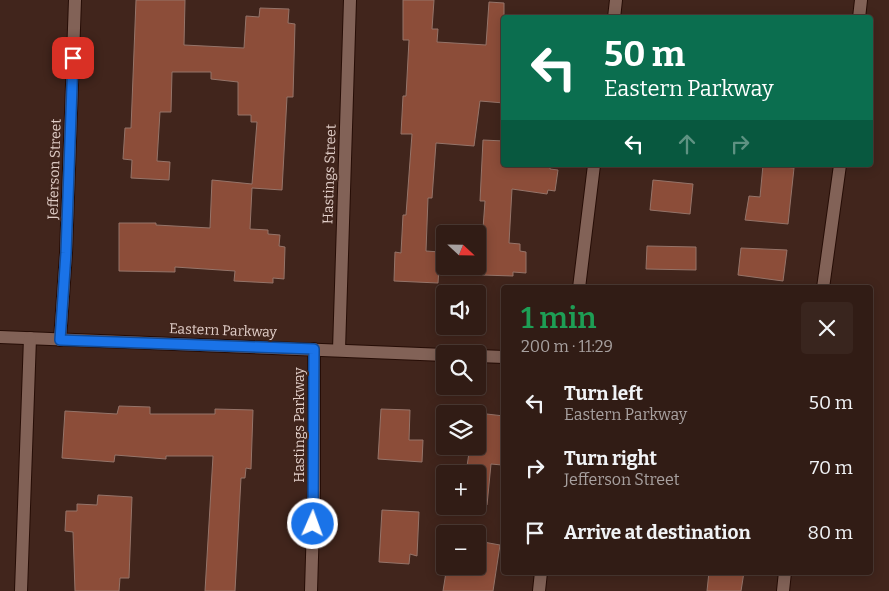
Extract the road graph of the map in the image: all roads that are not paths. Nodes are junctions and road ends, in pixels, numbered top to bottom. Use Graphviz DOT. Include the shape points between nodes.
graph roads {
  1 [pos="75,0"];
  2 [pos="350,0"];
  3 [pos="616,0"];
  4 [pos="861,0"];
  5 [pos="614,15"];
  6 [pos="859,15"];
  7 [pos="594,167"];
  8 [pos="840,167"];
  9 [pos="579,285"];
  10 [pos="823,285"];
  11 [pos="0,337"];
  12 [pos="30,338"];
  13 [pos="60,340"];
  14 [pos="314,349"];
  15 [pos="339,350"];
  16 [pos="436,355"];
  17 [pos="486,356"];
  18 [pos="501,357"];
  19 [pos="541,575"];
  20 [pos="786,575"];
  21 [pos="21,591"];
  22 [pos="311,591"];
  23 [pos="538,591"];
  24 [pos="783,591"];
  1 -- 13 [label="street, Jefferson Street"];
  2 -- 15 [label="street, Hastings Street"];
  3 -- 5 [label="street"];
  4 -- 6 [label="street"];
  7 -- 9 [label="street"];
  8 -- 10 [label="street"];
  11 -- 12 [label="street, Eastern Parkway"];
  12 -- 13 [label="street, Eastern Parkway"];
  12 -- 21 [label="street"];
  13 -- 14 [label="street, Eastern Parkway"];
  14 -- 15 [label="street, Eastern Parkway"];
  14 -- 22 [label="street, Hastings Parkway"];
  15 -- 16 [label="street, Eastern Parkway"];
  17 -- 18 [label="street"];
  19 -- 23 [label="street"];
  20 -- 24 [label="street"];
}
